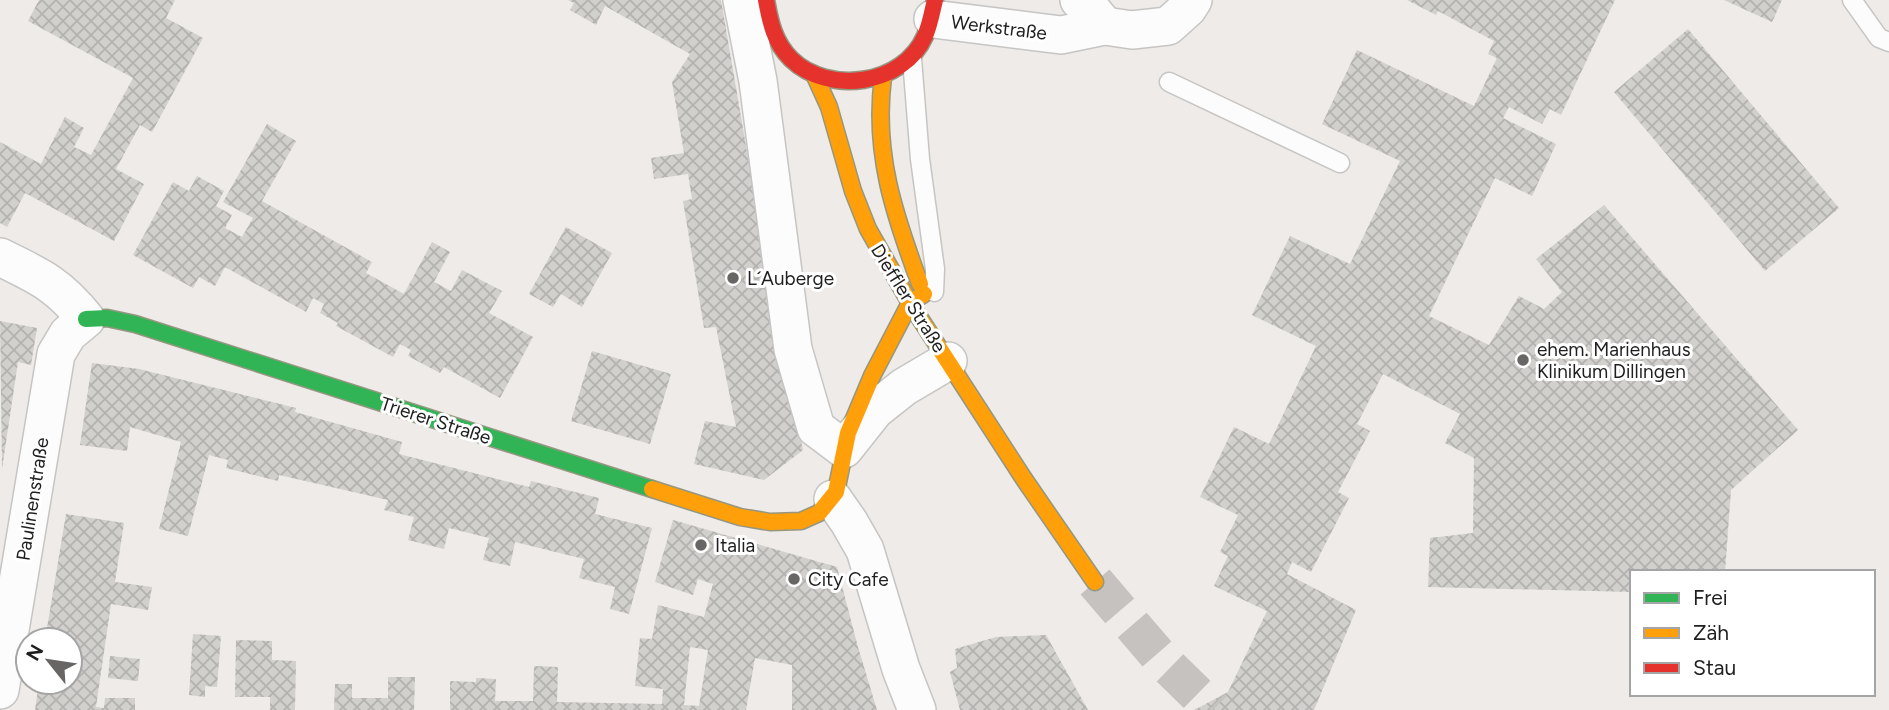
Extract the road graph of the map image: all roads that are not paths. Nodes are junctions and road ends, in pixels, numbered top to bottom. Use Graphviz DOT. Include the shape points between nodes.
graph roads {
  1 [pos="742,0"];
  2 [pos="766,0"];
  3 [pos="1079,0"];
  4 [pos="1193,0"];
  5 [pos="1853,0"];
  6 [pos="934,9"];
  7 [pos="1105,26"];
  8 [pos="1889,42"];
  9 [pos="912,57"];
  10 [pos="814,75"];
  11 [pos="883,77"];
  12 [pos="1169,82"];
  13 [pos="1340,163"];
  14 [pos="0,257"];
  15 [pos="917,299"];
  16 [pos="86,319"];
  17 [pos="941,346"];
  18 [pos="844,449"];
  19 [pos="833,499"];
  20 [pos="1095,582"];
  21 [pos="0,690"];
  22 [pos="917,710"];
  1 -- 18 [label="street" via="767,144 793,349 816,428"];
  2 -- 10 [label="main road" via="775,37 791,59"];
  3 -- 7 [label="street"];
  4 -- 7 [label="street, Werkstraße" via="1168,26 1132,30"];
  5 -- 8 [label="lane" via="1879,38"];
  6 -- 7 [label="street, Werkstraße" via="1061,35"];
  6 -- 9 [label="main road" via="925,39"];
  9 -- 11 [label="main road"];
  9 -- 17 [label="lane"];
  10 -- 11 [label="main road" via="848,83"];
  10 -- 15 [label="main road, Dieffler Straße" via="829,107 868,229"];
  11 -- 15 [label="main road, Dieffler Straße" via="878,127 887,183"];
  12 -- 13 [label="lane"];
  14 -- 16 [label="street" via="47,280"];
  15 -- 17 [label="main road, Dieffler Straße"];
  15 -- 17 [label="main road, Dieffler Straße"];
  15 -- 18 [label="main road" via="858,405"];
  16 -- 19 [label="main road, Trierer Straße" via="135,324 740,517 789,524 817,515"];
  16 -- 21 [label="street, Paulinenstraße" via="68,334 56,354"];
  17 -- 18 [label="street" via="904,387 875,410"];
  17 -- 20 [label="main road" via="1024,480"];
  18 -- 19 [label="main road" via="841,482"];
  19 -- 22 [label="street" via="865,550"];
}
